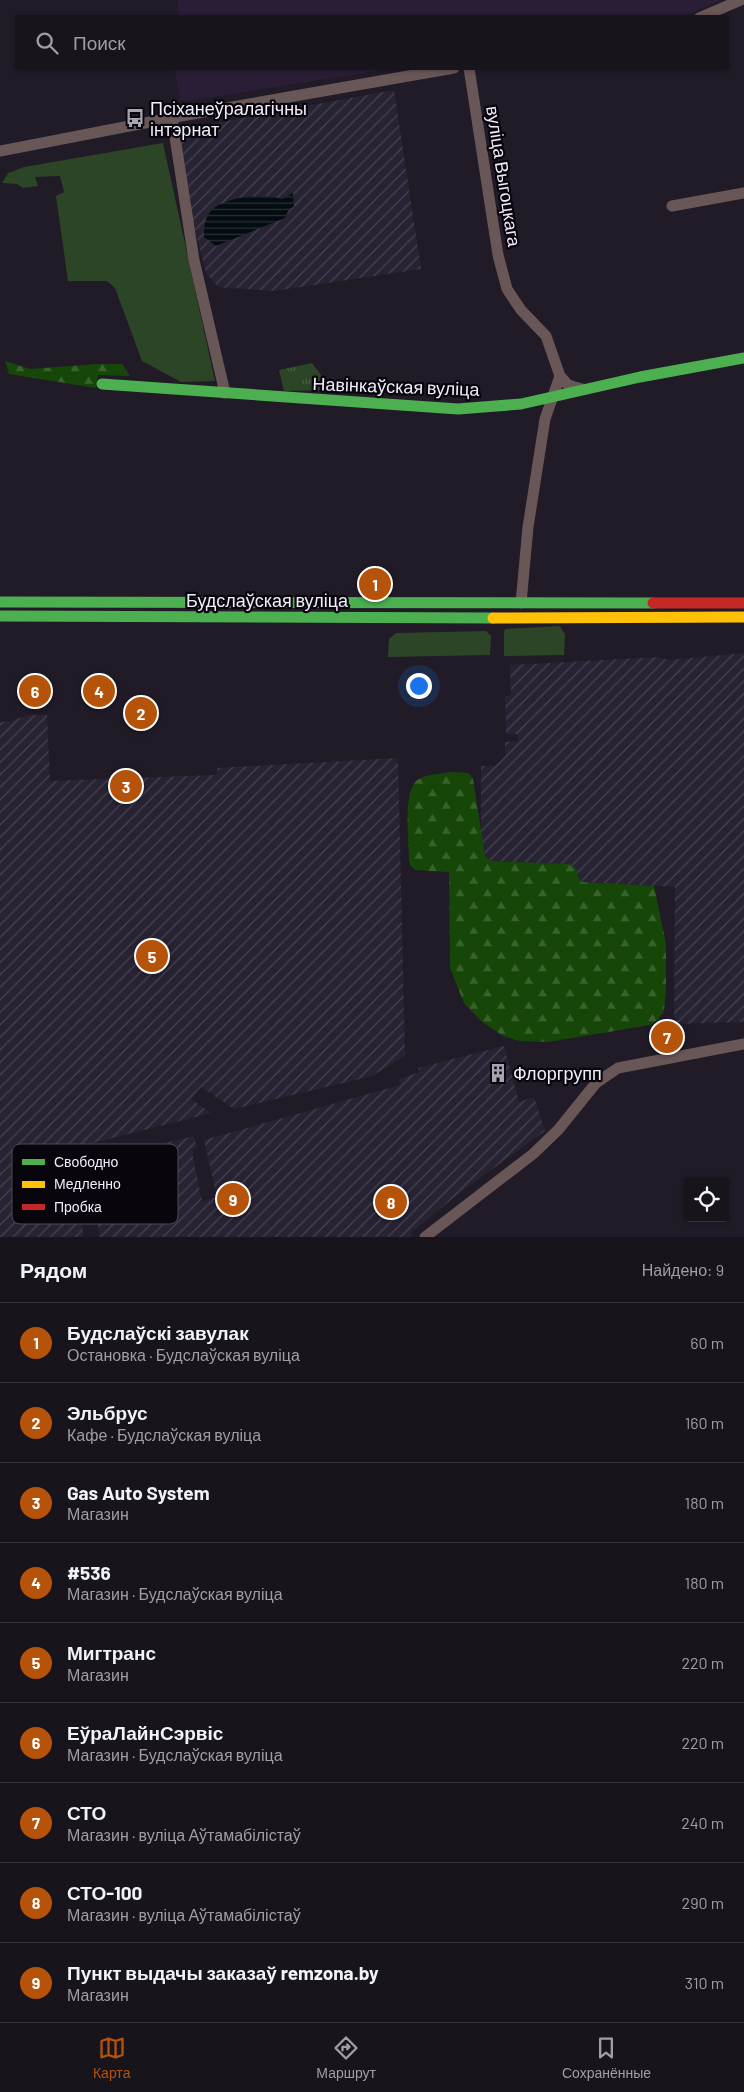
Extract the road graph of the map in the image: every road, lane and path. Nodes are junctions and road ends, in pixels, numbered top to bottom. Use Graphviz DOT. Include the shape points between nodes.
graph roads {
  1 [pos="741,0"];
  2 [pos="706,15"];
  3 [pos="443,70"];
  4 [pos="469,70"];
  5 [pos="172,118"];
  6 [pos="0,151"];
  7 [pos="744,193"];
  8 [pos="672,206"];
  9 [pos="744,358"];
  10 [pos="560,376"];
  11 [pos="102,384"];
  12 [pos="582,390"];
  13 [pos="225,393"];
  14 [pos="552,398"];
  15 [pos="521,404"];
  16 [pos="545,418"];
  17 [pos="0,602"];
  18 [pos="521,603"];
  19 [pos="744,603"];
  20 [pos="0,616"];
  21 [pos="744,617"];
  22 [pos="744,1044"];
  23 [pos="425,1237"];
  1 -- 2 [label="street"];
  3 -- 5 [label="street"];
  4 -- 10 [label="street, вуліца Выгоцкага" via="498,255 507,289 521,310 546,336"];
  5 -- 6 [label="street"];
  5 -- 13 [label="street" via="194,260"];
  7 -- 8 [label="street"];
  9 -- 12 [label="main road, Навінкаўская вуліца"];
  10 -- 12 [label="street" via="568,385"];
  10 -- 14 [label="street"];
  11 -- 13 [label="main road, Навінкаўская вуліца"];
  12 -- 14 [label="main road, Навінкаўская вуліца"];
  13 -- 15 [label="main road, Навінкаўская вуліца" via="458,410"];
  14 -- 15 [label="main road, Навінкаўская вуліца"];
  14 -- 16 [label="street"];
  15 -- 16 [label="street" via="538,409"];
  16 -- 18 [label="street" via="528,527"];
  17 -- 18 [label="main road, Будслаўская вуліца"];
  18 -- 19 [label="main road, Будслаўская вуліца"];
  20 -- 21 [label="main road, Будслаўская вуліца"];
  22 -- 23 [label="street" via="618,1068 596,1083 558,1130 533,1154"];
}
